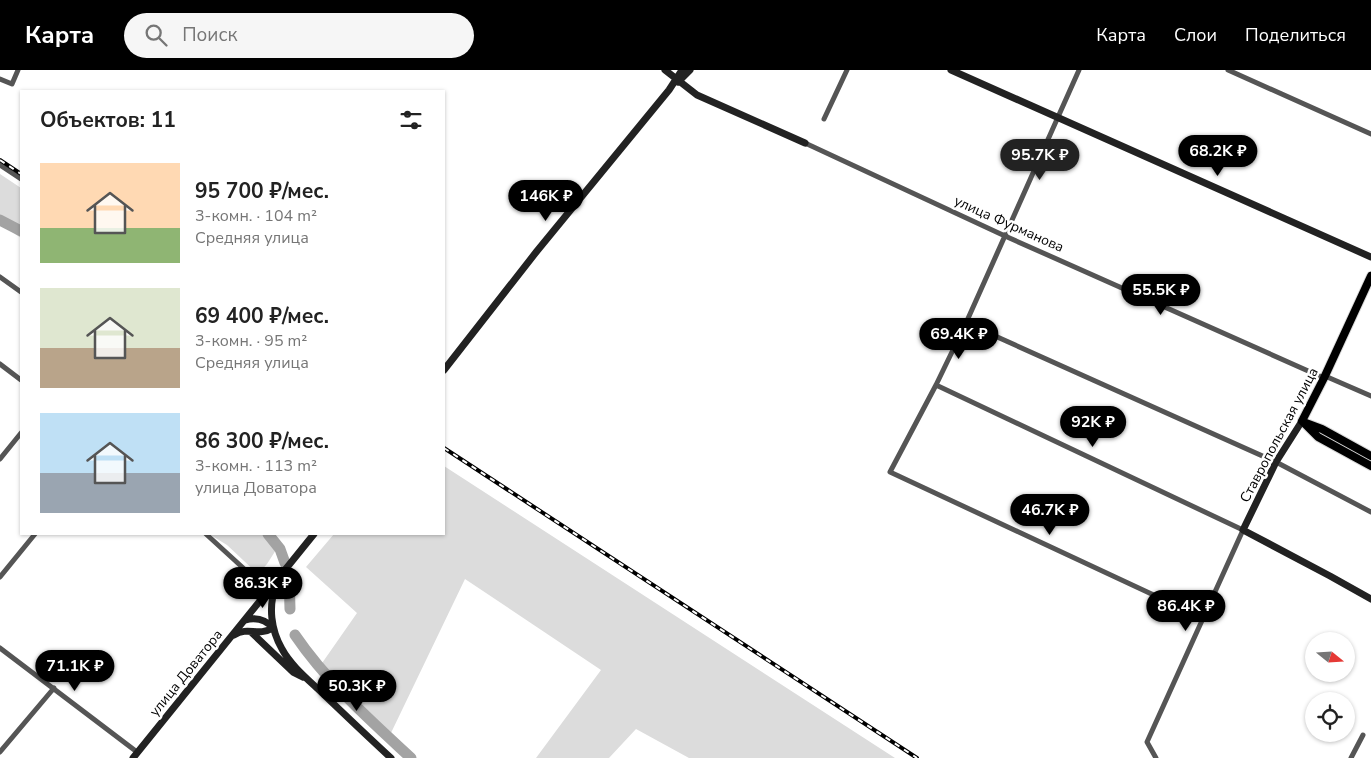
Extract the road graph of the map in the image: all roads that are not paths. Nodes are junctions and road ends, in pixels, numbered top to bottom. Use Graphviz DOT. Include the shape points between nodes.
graph roads {
  1 [pos="18,70"];
  2 [pos="665,70"];
  3 [pos="671,70"];
  4 [pos="690,70"];
  5 [pos="847,70"];
  6 [pos="951,70"];
  7 [pos="1079,70"];
  8 [pos="1228,70"];
  9 [pos="679,77"];
  10 [pos="0,79"];
  11 [pos="1057,117"];
  12 [pos="824,119"];
  13 [pos="1371,134"];
  14 [pos="804,143"];
  15 [pos="0,165"];
  16 [pos="20,178"];
  17 [pos="1005,236"];
  18 [pos="1371,257"];
  19 [pos="1371,276"];
  20 [pos="0,277"];
  21 [pos="20,291"];
  22 [pos="966,323"];
  23 [pos="0,364"];
  24 [pos="445,369"];
  25 [pos="1325,377"];
  26 [pos="20,379"];
  27 [pos="936,385"];
  28 [pos="1371,396"];
  29 [pos="1302,421"];
  30 [pos="20,434"];
  31 [pos="1371,456"];
  32 [pos="0,459"];
  33 [pos="1276,462"];
  34 [pos="1371,466"];
  35 [pos="1371,512"];
  36 [pos="1243,530"];
  37 [pos="34,535"];
  38 [pos="207,535"];
  39 [pos="313,535"];
  40 [pos="281,576"];
  41 [pos="0,577"];
  42 [pos="269,590"];
  43 [pos="1371,599"];
  44 [pos="1203,618"];
  45 [pos="245,620"];
  46 [pos="273,628"];
  47 [pos="250,632"];
  48 [pos="232,636"];
  49 [pos="0,648"];
  50 [pos="310,681"];
  51 [pos="54,688"];
  52 [pos="1363,735"];
  53 [pos="0,752"];
  54 [pos="135,755"];
  55 [pos="389,758"];
  56 [pos="1156,758"];
  57 [pos="1350,758"];
  1 -- 10 [label="street" via="12,84"];
  2 -- 9 [label="main road"];
  3 -- 9 [label="main road"];
  4 -- 9 [label="main road"];
  5 -- 12 [label="street"];
  6 -- 11 [label="main road"];
  7 -- 11 [label="street"];
  8 -- 13 [label="street"];
  9 -- 14 [label="main road, улица Фурманова" via="697,95"];
  9 -- 24 [label="main road" via="537,250"];
  11 -- 17 [label="street"];
  11 -- 18 [label="main road"];
  14 -- 17 [label="street, улица Фурманова"];
  15 -- 16 [label="street"];
  17 -- 22 [label="street"];
  17 -- 25 [label="street, улица Фурманова"];
  19 -- 25 [label="main road, Ставропольская улица"];
  20 -- 21 [label="street"];
  22 -- 27 [label="street"];
  22 -- 33 [label="street"];
  23 -- 26 [label="street"];
  25 -- 28 [label="street, улица Фурманова"];
  25 -- 29 [label="main road, Ставропольская улица"];
  27 -- 36 [label="street"];
  27 -- 44 [label="street" via="890,472"];
  29 -- 31 [label="main road"];
  29 -- 33 [label="main road, Ставропольская улица"];
  29 -- 34 [label="main road" via="1318,437"];
  30 -- 32 [label="street"];
  33 -- 35 [label="street"];
  33 -- 36 [label="main road, Ставропольская улица"];
  36 -- 43 [label="main road"];
  36 -- 44 [label="street, Ставропольская улица"];
  37 -- 41 [label="street"];
  38 -- 42 [label="street"];
  39 -- 40 [label="main road, улица Доватора"];
  40 -- 42 [label="main road, улица Доватора"];
  40 -- 46 [label="main road"];
  42 -- 45 [label="main road, улица Доватора"];
  44 -- 56 [label="street, Ставропольская улица" via="1147,742"];
  45 -- 46 [label="main road" via="254,618"];
  45 -- 48 [label="main road, улица Доватора"];
  46 -- 47 [label="main road" via="262,633"];
  46 -- 50 [label="main road" via="283,652"];
  47 -- 48 [label="main road" via="242,631"];
  47 -- 50 [label="main road" via="293,672"];
  48 -- 54 [label="main road, улица Доватора"];
  49 -- 51 [label="street"];
  50 -- 55 [label="main road"];
  51 -- 53 [label="street"];
  51 -- 54 [label="street"];
  52 -- 57 [label="street"];
}
